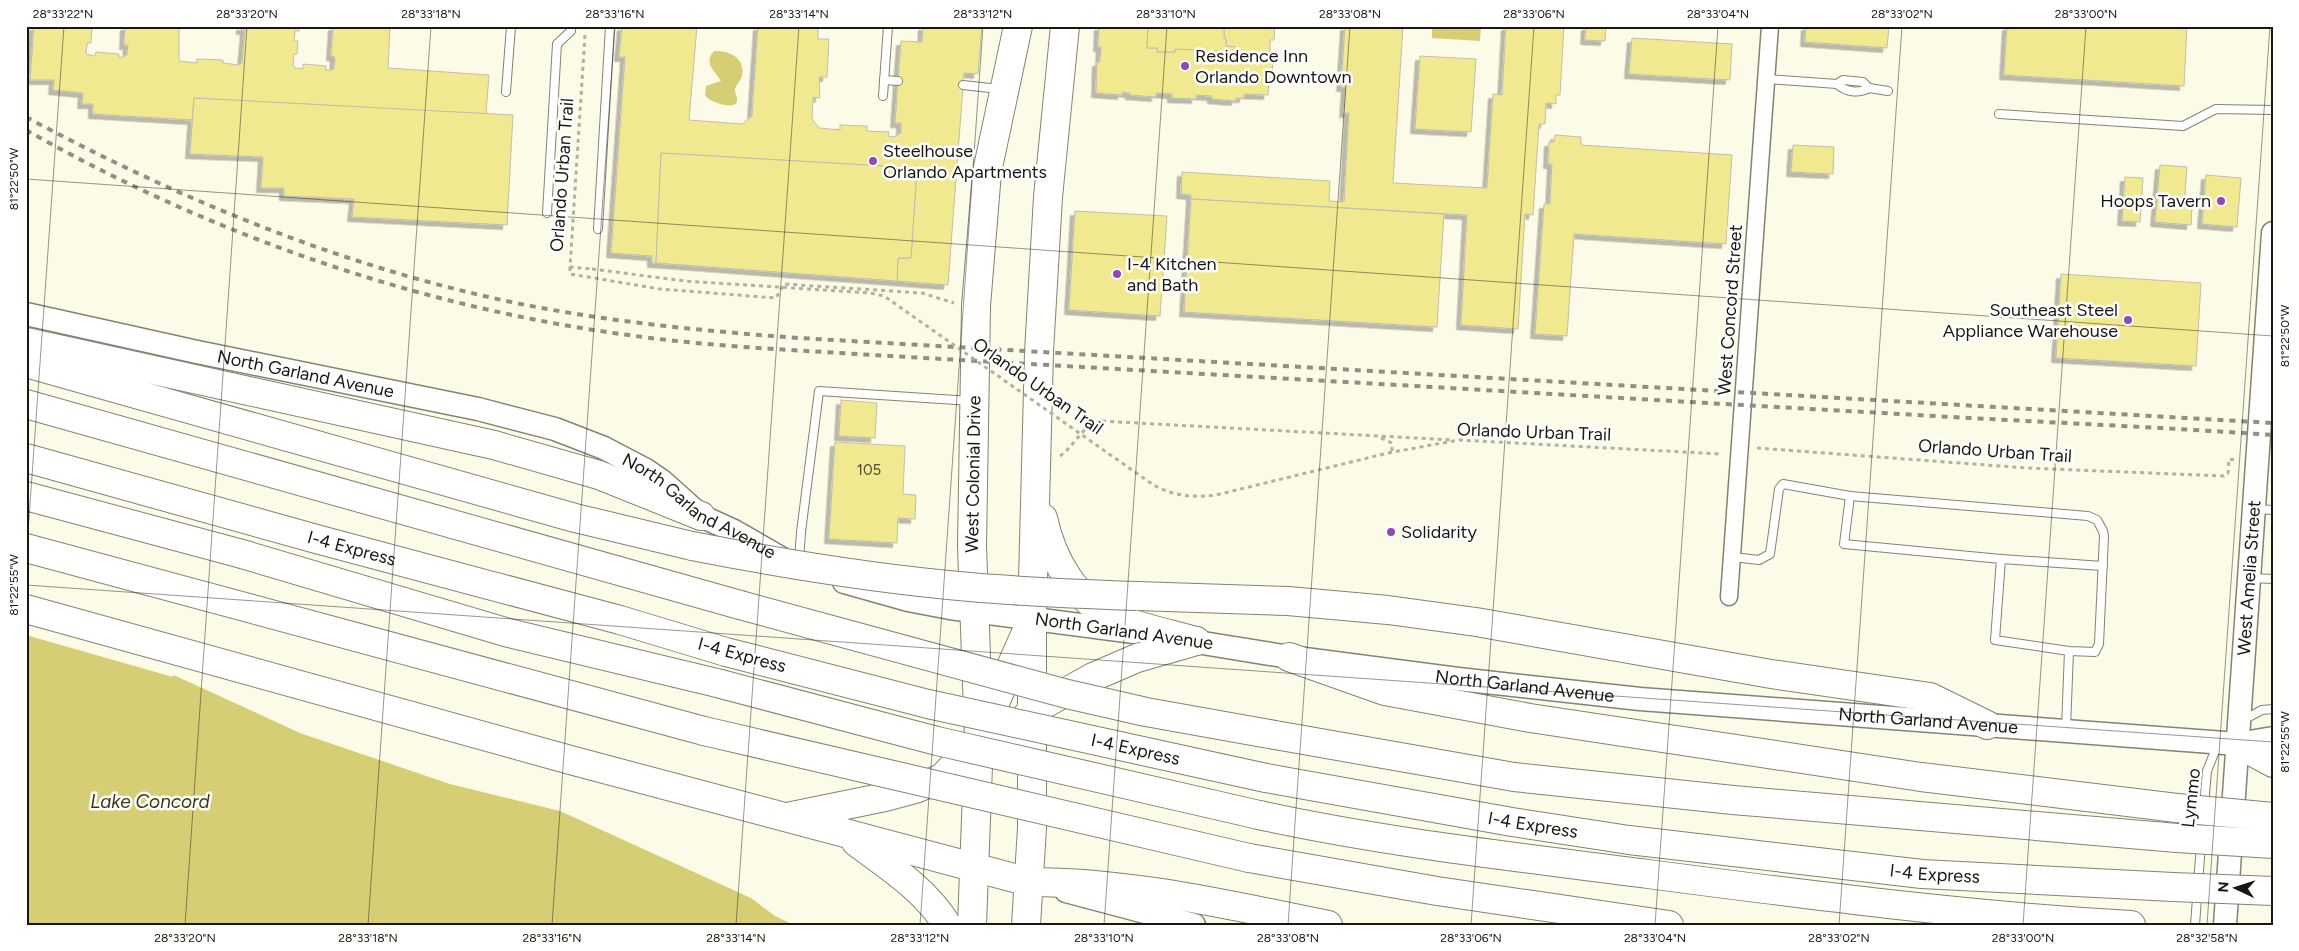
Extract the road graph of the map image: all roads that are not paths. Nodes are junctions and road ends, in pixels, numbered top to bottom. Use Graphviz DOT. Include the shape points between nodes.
graph roads {
  1 [pos="511,26"];
  2 [pos="571,26"];
  3 [pos="610,26"];
  4 [pos="888,26"];
  5 [pos="1018,26"];
  6 [pos="1065,26"];
  7 [pos="1770,26"];
  8 [pos="1767,79"];
  9 [pos="884,80"];
  10 [pos="898,81"];
  11 [pos="963,85"];
  12 [pos="1004,90"];
  13 [pos="1888,91"];
  14 [pos="506,92"];
  15 [pos="883,96"];
  16 [pos="2273,110"];
  17 [pos="2000,114"];
  18 [pos="546,213"];
  19 [pos="598,229"];
  20 [pos="2273,233"];
  21 [pos="26,314"];
  22 [pos="26,342"];
  23 [pos="26,363"];
  24 [pos="973,401"];
  25 [pos="26,404"];
  26 [pos="26,458"];
  27 [pos="1036,469"];
  28 [pos="26,496"];
  29 [pos="1850,496"];
  30 [pos="2263,509"];
  31 [pos="701,516"];
  32 [pos="26,548"];
  33 [pos="1732,557"];
  34 [pos="2001,559"];
  35 [pos="2102,566"];
  36 [pos="799,568"];
  37 [pos="2249,578"];
  38 [pos="2273,579"];
  39 [pos="1729,597"];
  40 [pos="26,609"];
  41 [pos="973,611"];
  42 [pos="1032,618"];
  43 [pos="1196,641"];
  44 [pos="2069,651"];
  45 [pos="1290,657"];
  46 [pos="2273,709"];
  47 [pos="1032,711"];
  48 [pos="1987,724"];
  49 [pos="2066,730"];
  50 [pos="2230,735"];
  51 [pos="2273,738"];
  52 [pos="979,751"];
  53 [pos="2273,763"];
  54 [pos="786,817"];
  55 [pos="2273,817"];
  56 [pos="2203,819"];
  57 [pos="2202,829"];
  58 [pos="845,833"];
  59 [pos="2273,844"];
  60 [pos="975,868"];
  61 [pos="1029,882"];
  62 [pos="2273,891"];
  63 [pos="948,925"];
  64 [pos="972,925"];
  65 [pos="1026,925"];
  66 [pos="1194,925"];
  67 [pos="1328,925"];
  68 [pos="1669,925"];
  69 [pos="2131,925"];
  70 [pos="2195,925"];
  71 [pos="2225,925"];
  1 -- 14 [label="lane"];
  2 -- 18 [label="lane" via="571,31 557,44"];
  3 -- 19 [label="lane"];
  4 -- 9 [label="lane"];
  5 -- 12 [label="highway, West Colonial Drive"];
  6 -- 27 [label="highway" via="1045,244"];
  7 -- 8 [label="street, West Concord Street"];
  8 -- 13 [label="lane" via="1837,84 1844,90 1862,92 1869,88"];
  8 -- 33 [label="street, West Concord Street"];
  9 -- 10 [label="lane"];
  9 -- 15 [label="lane"];
  11 -- 12 [label="lane"];
  12 -- 24 [label="highway, West Colonial Drive" via="991,148 982,218"];
  16 -- 17 [label="lane" via="2216,109 2183,126"];
  20 -- 30 [label="street, West Amelia Street"];
  21 -- 31 [label="street, North Garland Avenue" via="530,421 604,448 646,470"];
  22 -- 31 [label="highway" via="494,444 599,475"];
  23 -- 48 [label="highway, bridge" via="565,515 767,561 1000,590 1249,599 1388,610 1930,698"];
  24 -- 36 [label="lane" via="819,391"];
  24 -- 41 [label="highway, West Colonial Drive"];
  25 -- 59 [label="highway, bridge" via="740,605 1067,694 1146,712 1514,777 1753,802"];
  26 -- 62 [label="highway, I-4 Express, bridge" via="620,620 726,652 928,704 1266,778 1629,840 1922,874"];
  27 -- 42 [label="highway"];
  27 -- 43 [label="highway" via="1047,537 1058,564 1071,583 1085,598 1116,618"];
  28 -- 69 [label="highway, I-4 Express, bridge" via="242,554 509,633 937,741 1313,827 1735,885 2045,920"];
  29 -- 33 [label="lane" via="1783,484 1779,488 1770,554 1759,560"];
  29 -- 34 [label="lane" via="1844,544"];
  29 -- 35 [label="lane" via="2088,516 2097,520 2103,531"];
  30 -- 37 [label="street, West Amelia Street"];
  31 -- 36 [label="street, North Garland Avenue"];
  32 -- 68 [label="highway, bridge" via="704,731 1249,858 1437,892"];
  33 -- 39 [label="street, West Concord Street"];
  34 -- 35 [label="lane"];
  34 -- 44 [label="lane" via="1995,640"];
  35 -- 44 [label="lane" via="2098,648 2095,652"];
  36 -- 41 [label="street, North Garland Avenue" via="908,600"];
  37 -- 38 [label="lane"];
  37 -- 50 [label="street, West Amelia Street"];
  40 -- 54 [label="highway"];
  41 -- 42 [label="street, North Garland Avenue"];
  41 -- 52 [label="highway, West Colonial Drive"];
  42 -- 43 [label="street, North Garland Avenue"];
  42 -- 47 [label="highway"];
  42 -- 52 [label="highway"];
  43 -- 45 [label="street, North Garland Avenue"];
  43 -- 47 [label="highway" via="1118,665"];
  44 -- 49 [label="lane"];
  45 -- 48 [label="street, North Garland Avenue" via="1640,699"];
  45 -- 55 [label="highway, bridge" via="1385,691 1530,718 1921,777"];
  46 -- 50 [label="lane" via="2262,710"];
  47 -- 52 [label="highway"];
  47 -- 61 [label="highway"];
  48 -- 49 [label="street, North Garland Avenue"];
  49 -- 50 [label="street, North Garland Avenue"];
  50 -- 51 [label="street, North Garland Avenue"];
  50 -- 53 [label="highway"];
  50 -- 56 [label="lane, Lymmo" via="2207,772"];
  50 -- 71 [label="street, West Amelia Street"];
  52 -- 54 [label="highway" via="942,778 915,789"];
  52 -- 60 [label="highway, West Colonial Drive"];
  54 -- 58 [label="highway"];
  57 -- 70 [label="lane, Lymmo"];
  58 -- 60 [label="highway"];
  58 -- 63 [label="highway" via="909,882 937,908"];
  60 -- 61 [label="highway"];
  60 -- 64 [label="highway, West Colonial Drive"];
  61 -- 65 [label="highway"];
  61 -- 66 [label="street"];
  61 -- 67 [label="highway" via="1065,882 1171,894"];
}
